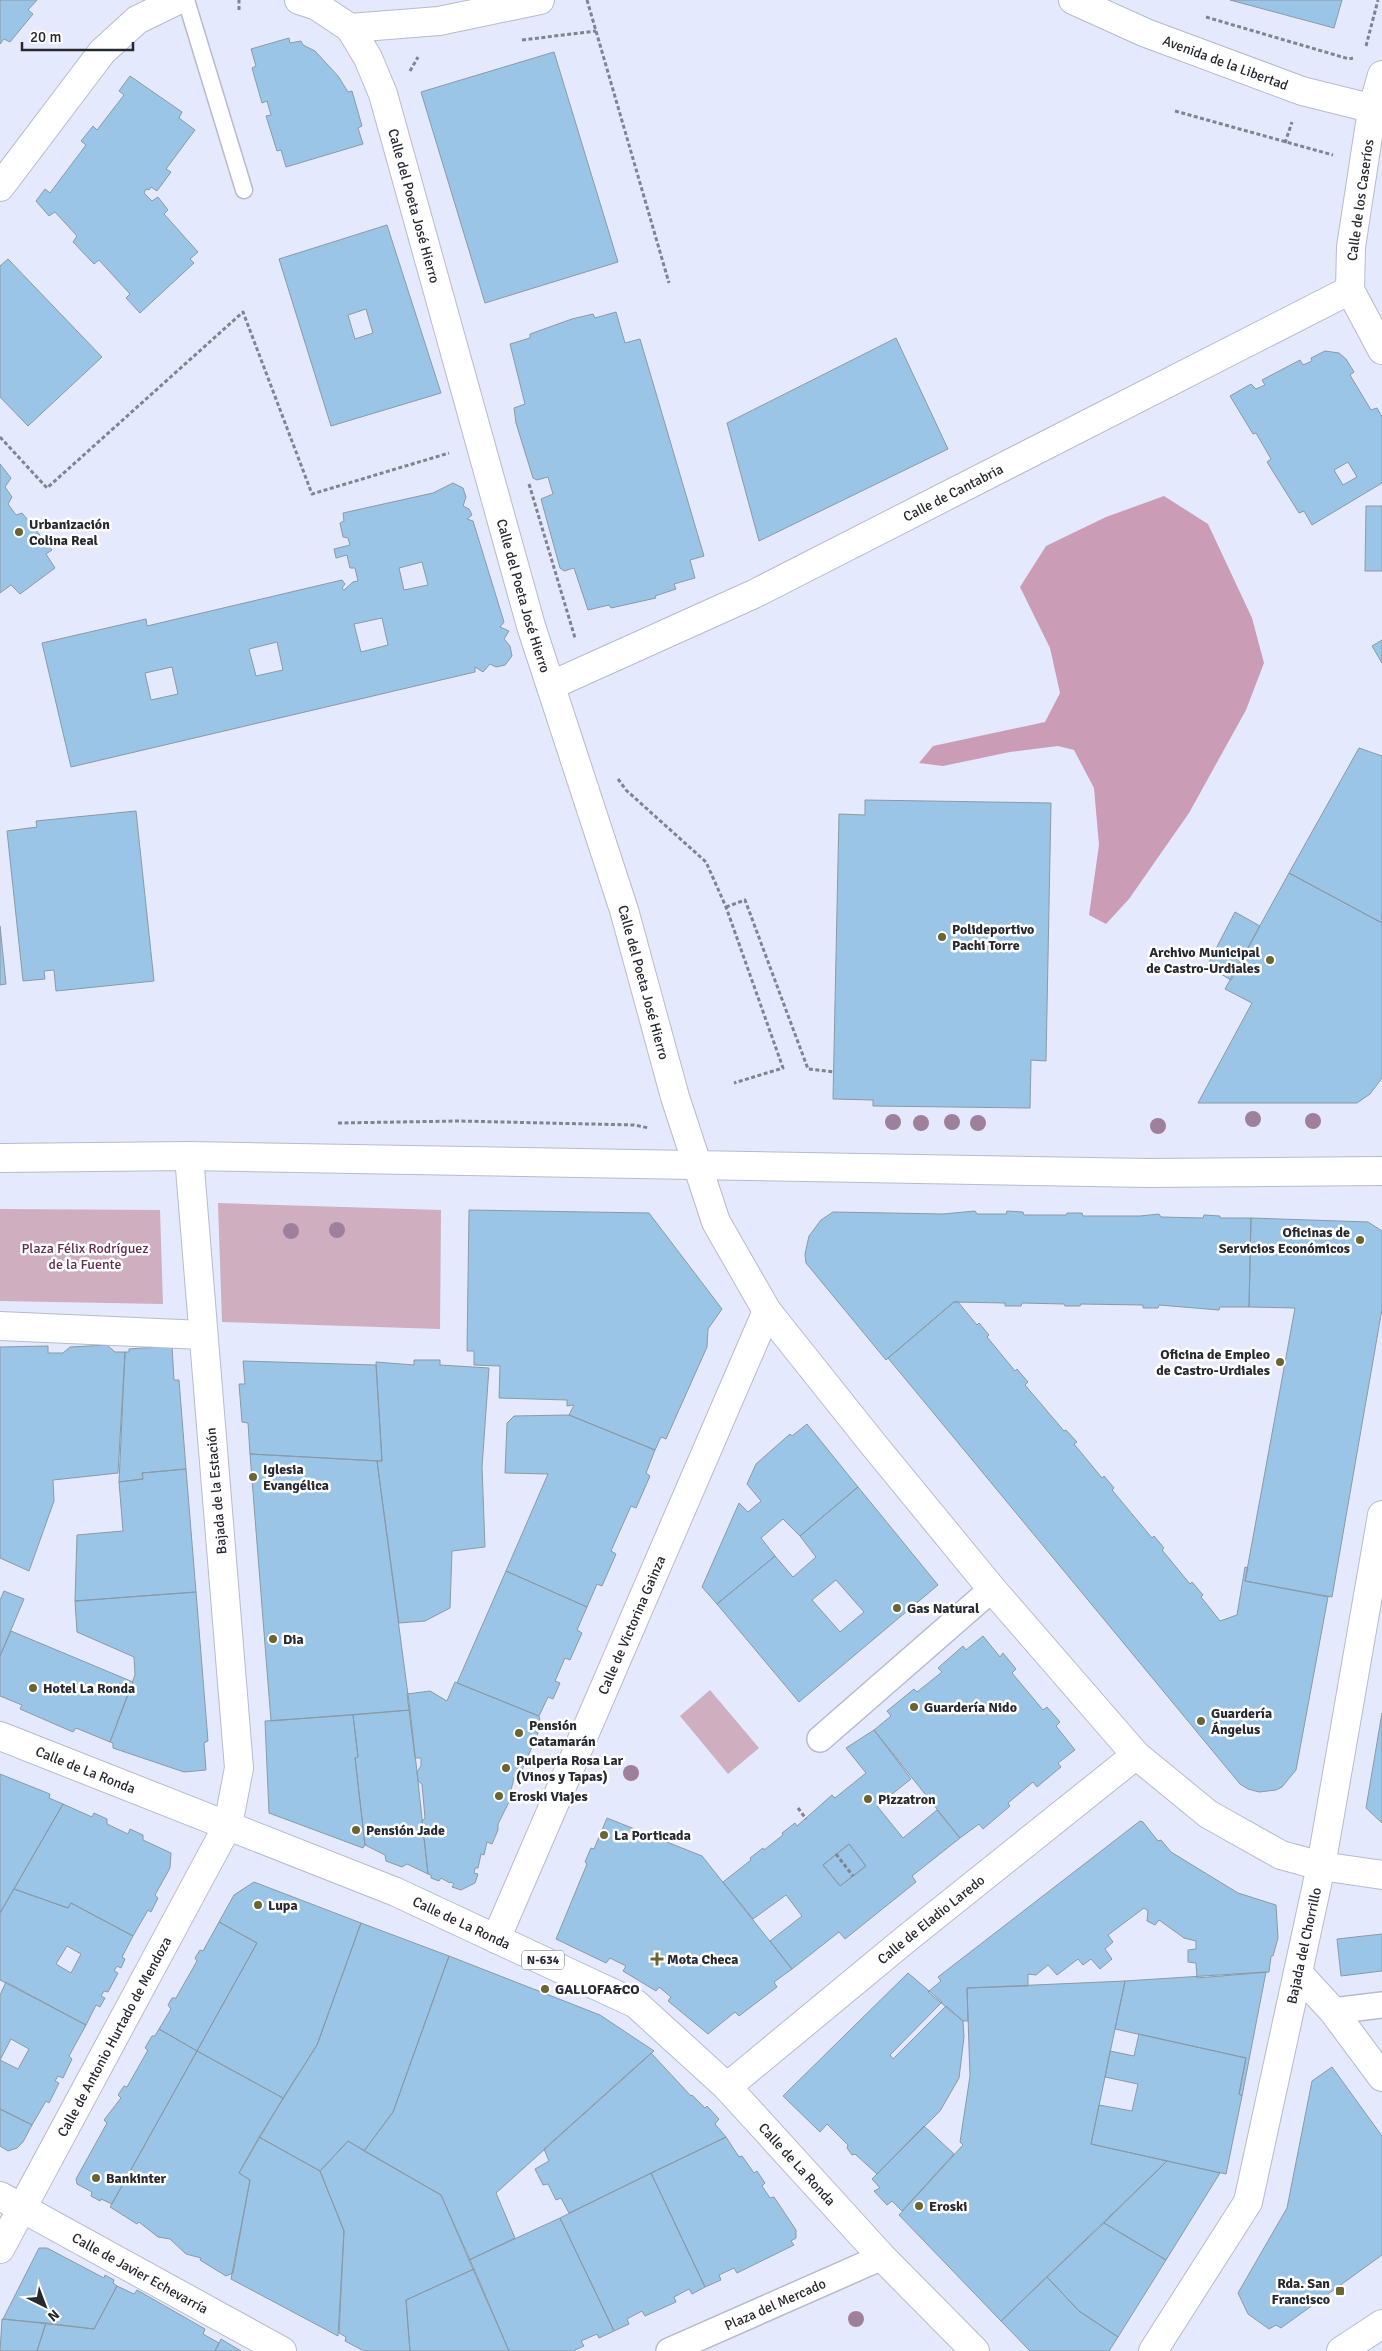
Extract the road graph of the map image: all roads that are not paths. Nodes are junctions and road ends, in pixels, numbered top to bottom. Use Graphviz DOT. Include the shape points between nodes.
graph roads {
  1 [pos="178,0"];
  2 [pos="186,0"];
  3 [pos="299,0"];
  4 [pos="1073,0"];
  5 [pos="523,2"];
  6 [pos="350,28"];
  7 [pos="1382,75"];
  8 [pos="1377,110"];
  9 [pos="0,187"];
  10 [pos="244,190"];
  11 [pos="1350,290"];
  12 [pos="1382,350"];
  13 [pos="552,685"];
  14 [pos="189,1156"];
  15 [pos="0,1158"];
  16 [pos="698,1164"];
  17 [pos="1382,1171"];
  18 [pos="767,1311"];
  19 [pos="0,1326"];
  20 [pos="202,1335"];
  21 [pos="1382,1515"];
  22 [pos="992,1588"];
  23 [pos="0,1736"];
  24 [pos="820,1739"];
  25 [pos="1136,1755"];
  26 [pos="228,1825"];
  27 [pos="1321,1866"];
  28 [pos="1382,1876"];
  29 [pos="496,1939"];
  30 [pos="1298,1974"];
  31 [pos="1382,2005"];
  32 [pos="1333,2011"];
  33 [pos="1382,2077"];
  34 [pos="727,2087"];
  35 [pos="11,2201"];
  36 [pos="0,2249"];
  37 [pos="882,2257"];
  38 [pos="1382,2324"];
  39 [pos="282,2351"];
  40 [pos="669,2351"];
  41 [pos="975,2351"];
  42 [pos="1153,2351"];
  43 [pos="1342,2351"];
  1 -- 9 [label="main road" via="137,20 102,52"];
  2 -- 10 [label="lane"];
  3 -- 6 [label="main road" via="317,6"];
  4 -- 8 [label="main road, Avenida de la Libertad" via="1146,33 1302,91"];
  5 -- 6 [label="main road" via="439,21"];
  6 -- 13 [label="main road, Calle del Poeta José Hierro" via="368,58 383,94 528,616"];
  7 -- 8 [label="main road, Calle de los Caseríos"];
  8 -- 11 [label="main road, Calle de los Caseríos" via="1351,247"];
  11 -- 12 [label="main road, Calle de los Caseríos"];
  11 -- 13 [label="main road, Calle de Cantabria" via="763,590"];
  13 -- 16 [label="main road, Calle del Poeta José Hierro" via="624,910 675,1097"];
  14 -- 15 [label="main road"];
  14 -- 16 [label="main road"];
  14 -- 20 [label="main road, Bajada de la Estación"];
  16 -- 17 [label="main road" via="1148,1173"];
  16 -- 18 [label="main road, Calle del Poeta José Hierro" via="716,1222"];
  18 -- 22 [label="main road, Calle del Poeta José Hierro"];
  18 -- 29 [label="main road, Calle de Victorina Gainza"];
  19 -- 20 [label="main road"];
  20 -- 26 [label="main road, Bajada de la Estación" via="239,1768"];
  21 -- 27 [label="main road, Bajada del Chorrillo"];
  22 -- 24 [label="street"];
  22 -- 25 [label="main road, Calle del Poeta José Hierro"];
  23 -- 26 [label="main road, Calle de La Ronda / N-634"];
  25 -- 27 [label="main road, Calle del Poeta José Hierro" via="1208,1814 1281,1854"];
  25 -- 34 [label="main road, Calle de Eladio Laredo"];
  26 -- 29 [label="main road, Calle de La Ronda / N-634" via="396,1892"];
  26 -- 35 [label="main road, Calle de Antonio Hurtado de Mendoza"];
  27 -- 28 [label="main road, Calle del Poeta José Hierro"];
  27 -- 30 [label="main road, Bajada del Chorrillo"];
  29 -- 34 [label="main road, Calle de La Ronda / N-634" via="636,2004"];
  30 -- 32 [label="main road"];
  30 -- 42 [label="main road, Bajada del Chorrillo" via="1248,2202"];
  31 -- 32 [label="street"];
  32 -- 33 [label="main road"];
  34 -- 37 [label="main road, Calle de La Ronda / N-634"];
  35 -- 36 [label="main road, Calle de Antonio Hurtado de Mendoza"];
  35 -- 39 [label="main road, Calle de Javier Echevarría"];
  37 -- 40 [label="street, Plaza del Mercado"];
  37 -- 41 [label="main road, Calle de La Ronda / N-634"];
  38 -- 43 [label="main road"];
}
